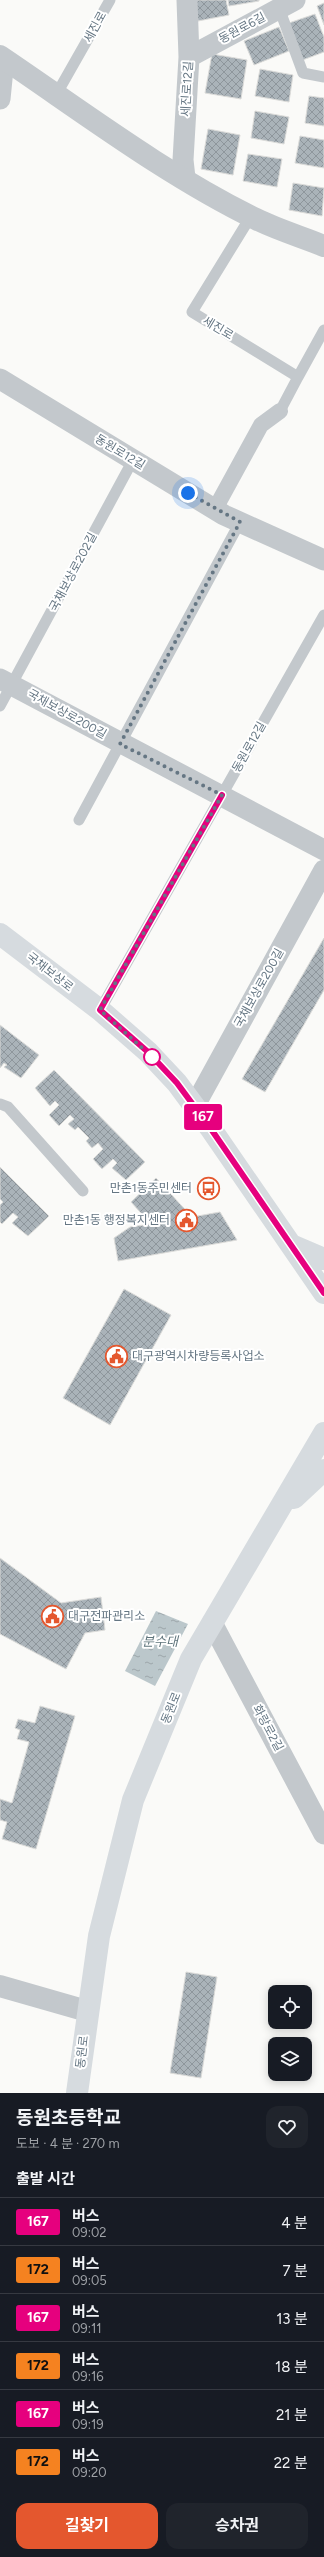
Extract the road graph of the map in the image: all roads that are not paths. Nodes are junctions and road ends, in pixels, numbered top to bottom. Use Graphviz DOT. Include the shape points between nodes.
graph roads {
  1 [pos="110,0"];
  2 [pos="187,0"];
  3 [pos="287,4"];
  4 [pos="189,57"];
  5 [pos="2,58"];
  6 [pos="324,77"];
  7 [pos="56,95"];
  8 [pos="0,99"];
  9 [pos="185,178"];
  10 [pos="251,216"];
  11 [pos="324,246"];
  12 [pos="324,330"];
  13 [pos="298,377"];
  14 [pos="0,380"];
  15 [pos="280,411"];
  16 [pos="133,460"];
  17 [pos="215,509"];
  18 [pos="240,522"];
  19 [pos="324,560"];
  20 [pos="324,615"];
  21 [pos="7,682"];
  22 [pos="0,706"];
  23 [pos="120,744"];
  24 [pos="222,795"];
  25 [pos="79,820"];
  26 [pos="324,850"];
  27 [pos="324,870"];
  28 [pos="0,934"];
  29 [pos="100,1010"];
  30 [pos="0,1104"];
  31 [pos="194,1107"];
  32 [pos="83,1191"];
  33 [pos="291,1245"];
  34 [pos="324,1259"];
  35 [pos="324,1293"];
  36 [pos="324,1433"];
  37 [pos="324,1470"];
  38 [pos="276,1514"];
  39 [pos="212,1623"];
  40 [pos="324,1834"];
  41 [pos="0,1986"];
  42 [pos="87,2011"];
  43 [pos="78,2093"];
  1 -- 7 [label="lane, 세진로"];
  2 -- 4 [label="street, 세진로12길"];
  3 -- 4 [label="street, 동원로6길"];
  3 -- 6 [label="lane" via="303,73"];
  4 -- 9 [label="street, 세진로12길" via="183,160"];
  5 -- 7 [label="street"];
  5 -- 8 [label="street"];
  7 -- 9 [label="street" via="137,150"];
  9 -- 10 [label="street"];
  10 -- 11 [label="street"];
  10 -- 13 [label="lane, 세진로" via="192,312"];
  12 -- 13 [label="lane"];
  13 -- 15 [label="lane"];
  14 -- 16 [label="street, 동원로12길"];
  15 -- 17 [label="street" via="261,425"];
  16 -- 17 [label="street, 동원로12길"];
  16 -- 21 [label="lane, 국채보상로202길"];
  17 -- 18 [label="street, 동원로12길"];
  18 -- 19 [label="street, 동원로12길"];
  18 -- 23 [label="lane"];
  20 -- 24 [label="lane, 동원로12길"];
  21 -- 22 [label="lane, 국채보상로202길"];
  21 -- 23 [label="street, 국채보상로200길"];
  23 -- 24 [label="street, 국채보상로200길"];
  23 -- 25 [label="lane, 국채보상로200길"];
  24 -- 26 [label="street, 국채보상로200길"];
  24 -- 29 [label="lane"];
  27 -- 31 [label="street, 국채보상로200길"];
  28 -- 29 [label="main road, 국채보상로"];
  29 -- 31 [label="main road, 국채보상로" via="148,1052 177,1083"];
  30 -- 32 [label="lane" via="8,1107"];
  31 -- 33 [label="main road, 국채보상로"];
  33 -- 34 [label="main road"];
  33 -- 35 [label="main road, 국채보상로"];
  36 -- 38 [label="main road, 동원로"];
  37 -- 38 [label="main road"];
  38 -- 39 [label="main road, 동원로"];
  39 -- 40 [label="street, 화랑로2길"];
  39 -- 42 [label="main road, 동원로" via="191,1659 133,1800 99,1936"];
  41 -- 42 [label="street"];
  42 -- 43 [label="main road, 동원로"];
}
